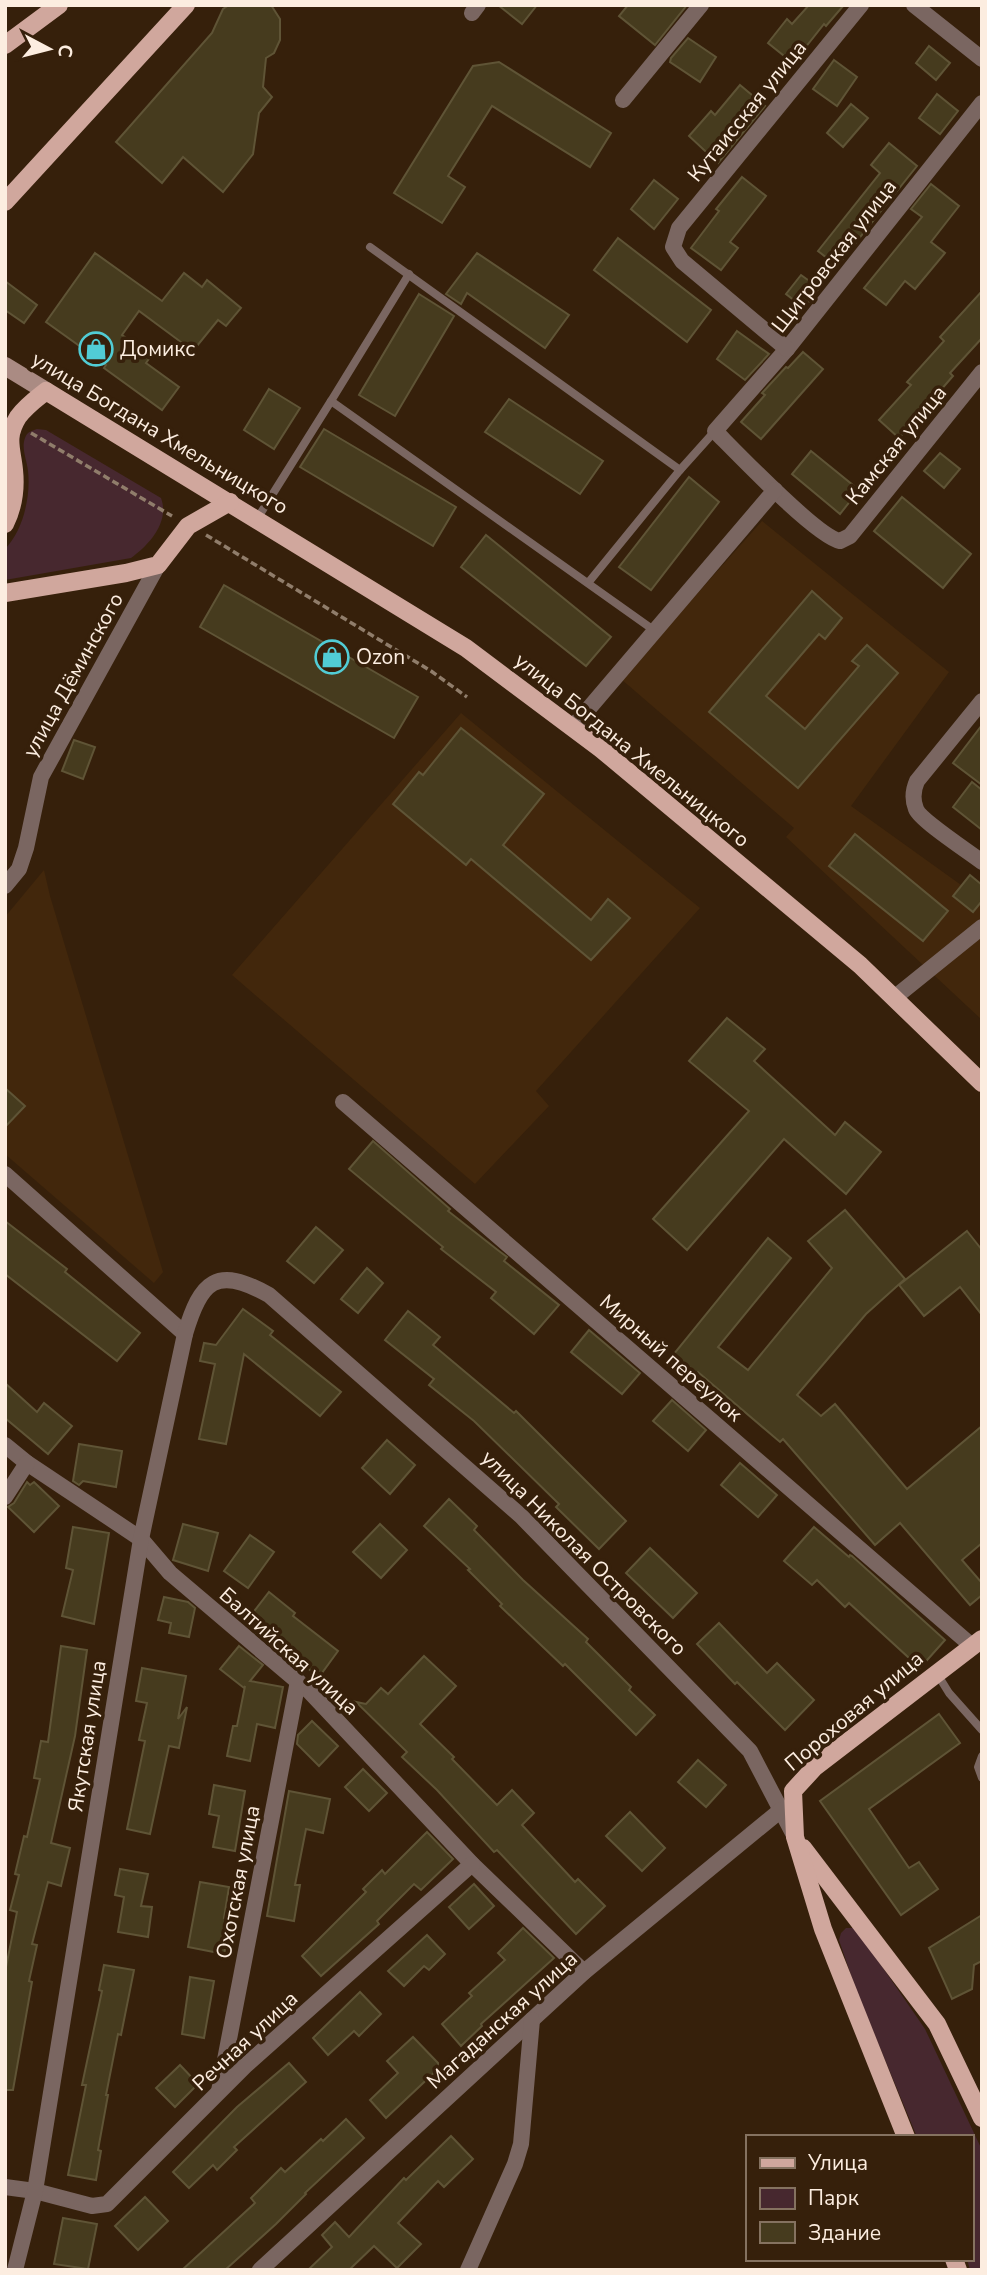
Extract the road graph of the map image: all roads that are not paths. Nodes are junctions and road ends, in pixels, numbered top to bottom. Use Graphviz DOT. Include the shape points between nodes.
graph roads {
  1 [pos="58,5"];
  2 [pos="186,5"];
  3 [pos="701,5"];
  4 [pos="861,5"];
  5 [pos="914,5"];
  6 [pos="5,45"];
  7 [pos="982,59"];
  8 [pos="623,100"];
  9 [pos="982,103"];
  10 [pos="5,202"];
  11 [pos="370,247"];
  12 [pos="409,274"];
  13 [pos="787,349"];
  14 [pos="5,366"];
  15 [pos="982,372"];
  16 [pos="46,391"];
  17 [pos="331,401"];
  18 [pos="715,431"];
  19 [pos="9,437"];
  20 [pos="680,470"];
  21 [pos="775,490"];
  22 [pos="230,502"];
  23 [pos="257,519"];
  24 [pos="5,524"];
  25 [pos="158,565"];
  26 [pos="587,583"];
  27 [pos="5,593"];
  28 [pos="655,631"];
  29 [pos="982,701"];
  30 [pos="573,727"];
  31 [pos="982,862"];
  32 [pos="5,886"];
  33 [pos="982,927"];
  34 [pos="894,998"];
  35 [pos="982,1083"];
  36 [pos="343,1102"];
  37 [pos="5,1174"];
  38 [pos="201,1292"];
  39 [pos="185,1334"];
  40 [pos="5,1445"];
  41 [pos="27,1463"];
  42 [pos="5,1497"];
  43 [pos="141,1539"];
  44 [pos="977,1643"];
  45 [pos="936,1672"];
  46 [pos="298,1681"];
  47 [pos="982,1730"];
  48 [pos="982,1756"];
  49 [pos="982,1778"];
  50 [pos="781,1810"];
  51 [pos="795,1837"];
  52 [pos="472,1864"];
  53 [pos="584,1972"];
  54 [pos="532,2020"];
  55 [pos="219,2091"];
  56 [pos="982,2118"];
  57 [pos="905,2135"];
  58 [pos="5,2187"];
  59 [pos="35,2191"];
  60 [pos="15,2270"];
  61 [pos="260,2270"];
  62 [pos="468,2270"];
  1 -- 6 [label="main road"];
  2 -- 10 [label="main road"];
  3 -- 8 [label="street"];
  4 -- 13 [label="street, Кутаисская улица" via="679,228 673,247 682,261"];
  5 -- 7 [label="street"];
  9 -- 13 [label="street, Щигровская улица"];
  11 -- 12 [label="lane"];
  12 -- 17 [label="lane"];
  12 -- 20 [label="lane"];
  13 -- 18 [label="street, Щигровская улица"];
  14 -- 16 [label="main road, улица Богдана Хмельницкого"];
  15 -- 21 [label="street, Камская улица" via="850,536 839,541 827,537"];
  16 -- 19 [label="main road" via="27,407"];
  16 -- 22 [label="main road, улица Богдана Хмельницкого"];
  17 -- 23 [label="lane"];
  17 -- 26 [label="lane"];
  18 -- 20 [label="lane"];
  18 -- 21 [label="street"];
  19 -- 24 [label="main road" via="14,491"];
  20 -- 26 [label="lane"];
  21 -- 28 [label="street"];
  22 -- 23 [label="main road, улица Богдана Хмельницкого"];
  22 -- 25 [label="main road" via="188,526"];
  23 -- 30 [label="main road, улица Богдана Хмельницкого" via="466,648"];
  25 -- 27 [label="main road"];
  25 -- 32 [label="street, улица Дёминского" via="41,777 26,848 19,869"];
  26 -- 28 [label="lane"];
  28 -- 30 [label="street"];
  29 -- 31 [label="street" via="918,782 913,797 917,812"];
  30 -- 34 [label="main road, улица Богдана Хмельницкого"];
  33 -- 34 [label="street"];
  34 -- 35 [label="main road, улица Богдана Хмельницкого"];
  36 -- 44 [label="street, Мирный переулок"];
  37 -- 39 [label="street"];
  38 -- 39 [label="street, Якутская улица"];
  38 -- 50 [label="street, улица Николая Островского" via="216,1282 234,1281 270,1295 522,1517 750,1751"];
  39 -- 43 [label="street, Якутская улица"];
  40 -- 41 [label="street, Балтийская улица"];
  41 -- 42 [label="street"];
  41 -- 43 [label="street, Балтийская улица"];
  43 -- 46 [label="street, Балтийская улица" via="170,1573"];
  43 -- 59 [label="street, Якутская улица"];
  44 -- 45 [label="main road, Пороховая улица"];
  45 -- 47 [label="lane"];
  45 -- 51 [label="main road, Пороховая улица" via="815,1767 793,1791"];
  46 -- 52 [label="street, Балтийская улица"];
  46 -- 55 [label="street, Охотская улица"];
  48 -- 49 [label="lane" via="978,1767"];
  50 -- 51 [label="street, улица Николая Островского"];
  50 -- 53 [label="street, Магаданская улица"];
  51 -- 56 [label="main road, улица Николая Островского" via="937,2024"];
  51 -- 57 [label="main road, улица Николая Островского" via="823,1928"];
  52 -- 53 [label="street, Балтийская улица"];
  52 -- 55 [label="street, Речная улица"];
  53 -- 54 [label="street, Магаданская улица"];
  54 -- 61 [label="street, Магаданская улица"];
  54 -- 62 [label="street" via="521,2144"];
  55 -- 59 [label="street, Речная улица" via="107,2204 92,2206"];
  58 -- 59 [label="street"];
  59 -- 60 [label="street, Якутская улица"];
}
